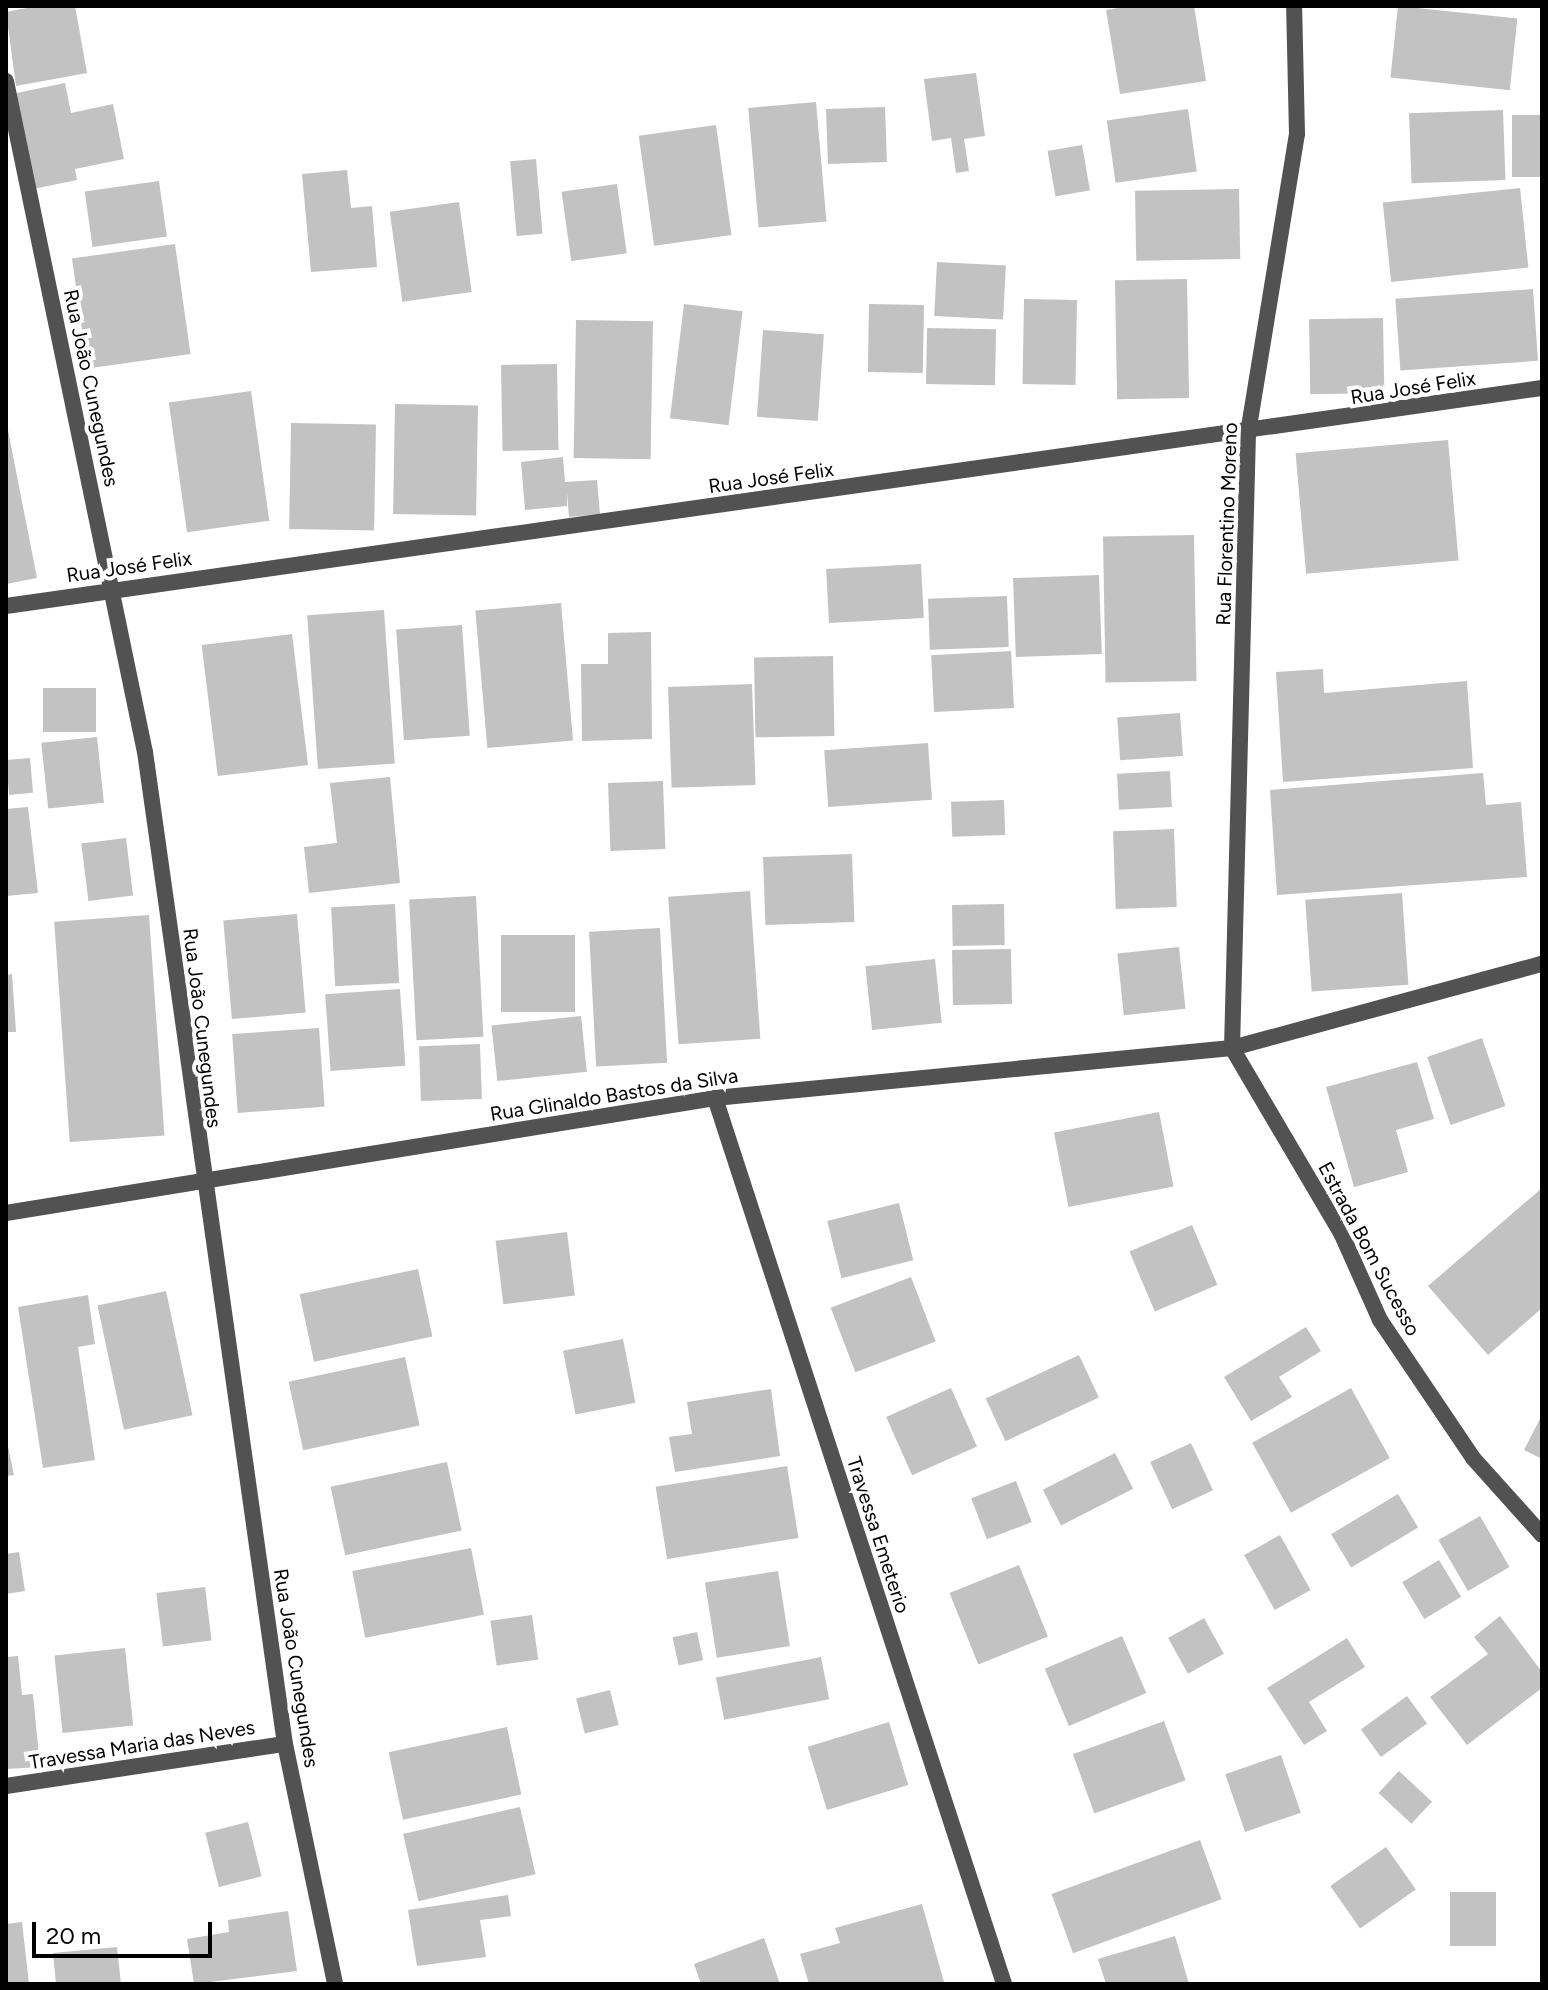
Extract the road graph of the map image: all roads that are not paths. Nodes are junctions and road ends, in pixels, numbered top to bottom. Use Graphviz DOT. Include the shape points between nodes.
graph roads {
  1 [pos="1294,6"];
  2 [pos="6,81"];
  3 [pos="1542,388"];
  4 [pos="1248,433"];
  5 [pos="112,589"];
  6 [pos="6,606"];
  7 [pos="1542,964"];
  8 [pos="1232,1048"];
  9 [pos="715,1098"];
  10 [pos="202,1182"];
  11 [pos="6,1213"];
  12 [pos="1542,1535"];
  13 [pos="285,1744"];
  14 [pos="6,1786"];
  15 [pos="335,1984"];
  16 [pos="1004,1984"];
  1 -- 4 [label="street, Rua Florentino Moreno" via="1297,134"];
  2 -- 5 [label="street, Rua João Cunegundes"];
  3 -- 4 [label="street, Rua José Felix"];
  4 -- 5 [label="street, Rua José Felix"];
  4 -- 8 [label="street, Rua Florentino Moreno"];
  5 -- 6 [label="street, Rua José Felix"];
  5 -- 10 [label="street, Rua João Cunegundes" via="145,752"];
  7 -- 8 [label="street, Rua Glinaldo Bastos da Silva"];
  8 -- 9 [label="street, Rua Glinaldo Bastos da Silva"];
  8 -- 12 [label="street, Estrada Bom Sucesso" via="1342,1235 1380,1320 1473,1458"];
  9 -- 10 [label="street, Rua Glinaldo Bastos da Silva"];
  9 -- 16 [label="street, Travessa Emeterio"];
  10 -- 11 [label="street, Rua Glinaldo Bastos da Silva"];
  10 -- 13 [label="street, Rua João Cunegundes"];
  13 -- 14 [label="street, Travessa Maria das Neves"];
  13 -- 15 [label="street, Rua João Cunegundes"];
}
